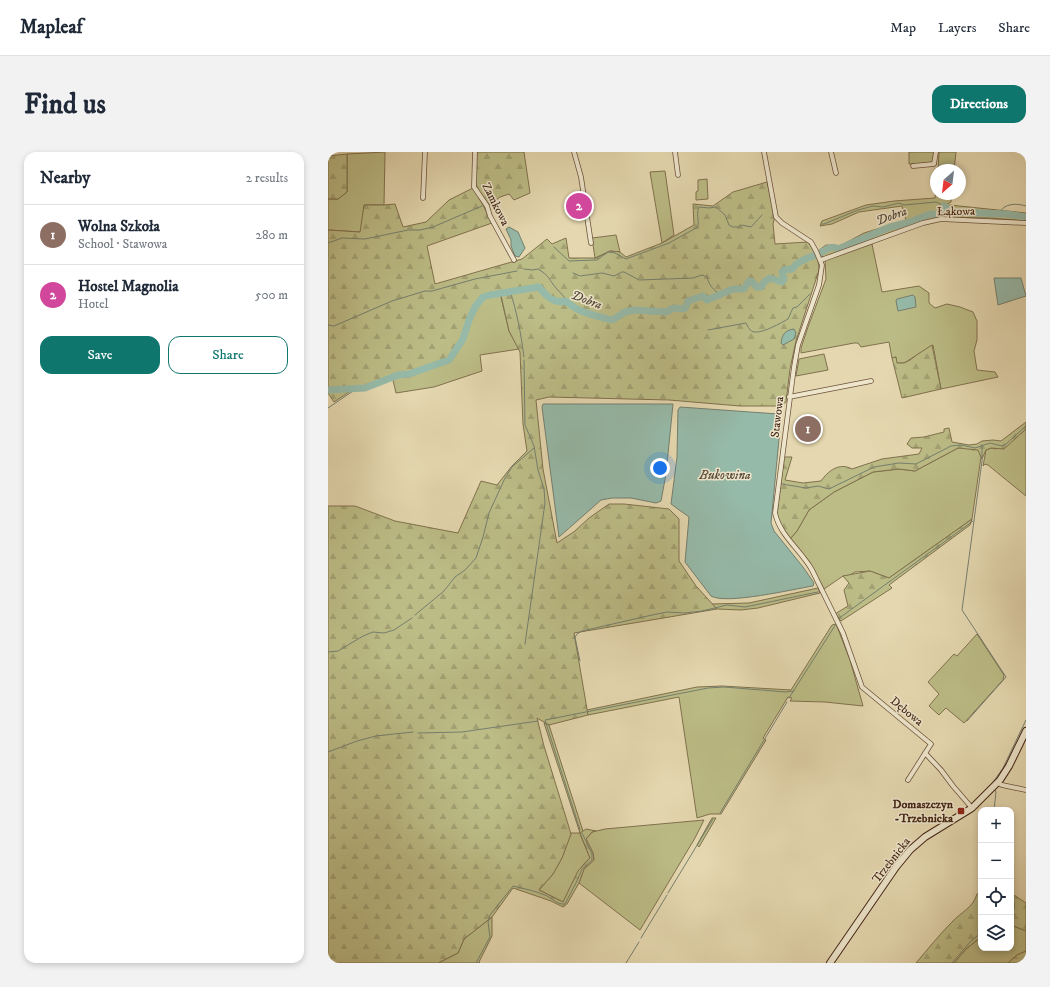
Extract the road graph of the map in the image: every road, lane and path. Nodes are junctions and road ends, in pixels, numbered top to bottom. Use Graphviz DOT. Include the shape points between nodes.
graph roads {
  1 [pos="425,152"];
  2 [pos="475,152"];
  3 [pos="574,152"];
  4 [pos="675,152"];
  5 [pos="764,152"];
  6 [pos="831,152"];
  7 [pos="936,152"];
  8 [pos="913,166"];
  9 [pos="836,173"];
  10 [pos="678,175"];
  11 [pos="423,198"];
  12 [pos="1026,223"];
  13 [pos="591,243"];
  14 [pos="820,258"];
  15 [pos="514,260"];
  16 [pos="870,380"];
  17 [pos="789,398"];
  18 [pos="862,687"];
  19 [pos="1026,731"];
  20 [pos="925,753"];
  21 [pos="908,780"];
  22 [pos="995,786"];
  23 [pos="1026,790"];
  24 [pos="972,808"];
  25 [pos="830,963"];
  1 -- 11 [label="street"];
  2 -- 15 [label="street, Zamkowa" via="474,187"];
  3 -- 13 [label="street" via="581,177"];
  4 -- 10 [label="street"];
  5 -- 14 [label="street" via="776,217 810,242"];
  6 -- 9 [label="street"];
  7 -- 8 [label="street" via="934,164"];
  12 -- 14 [label="street, Łąkowa" via="941,219"];
  14 -- 17 [label="street, Stawowa" via="819,285 798,345"];
  16 -- 17 [label="street"];
  17 -- 18 [label="street, Stawowa" via="776,519 782,532 812,570 843,633"];
  18 -- 20 [label="street, Dębowa" via="930,742"];
  19 -- 22 [label="street, Trzebnicka" via="1009,766"];
  20 -- 21 [label="street"];
  20 -- 24 [label="street"];
  22 -- 23 [label="street"];
  22 -- 24 [label="street, Trzebnicka"];
  24 -- 25 [label="street, Trzebnicka" via="925,837 910,850"];
}
